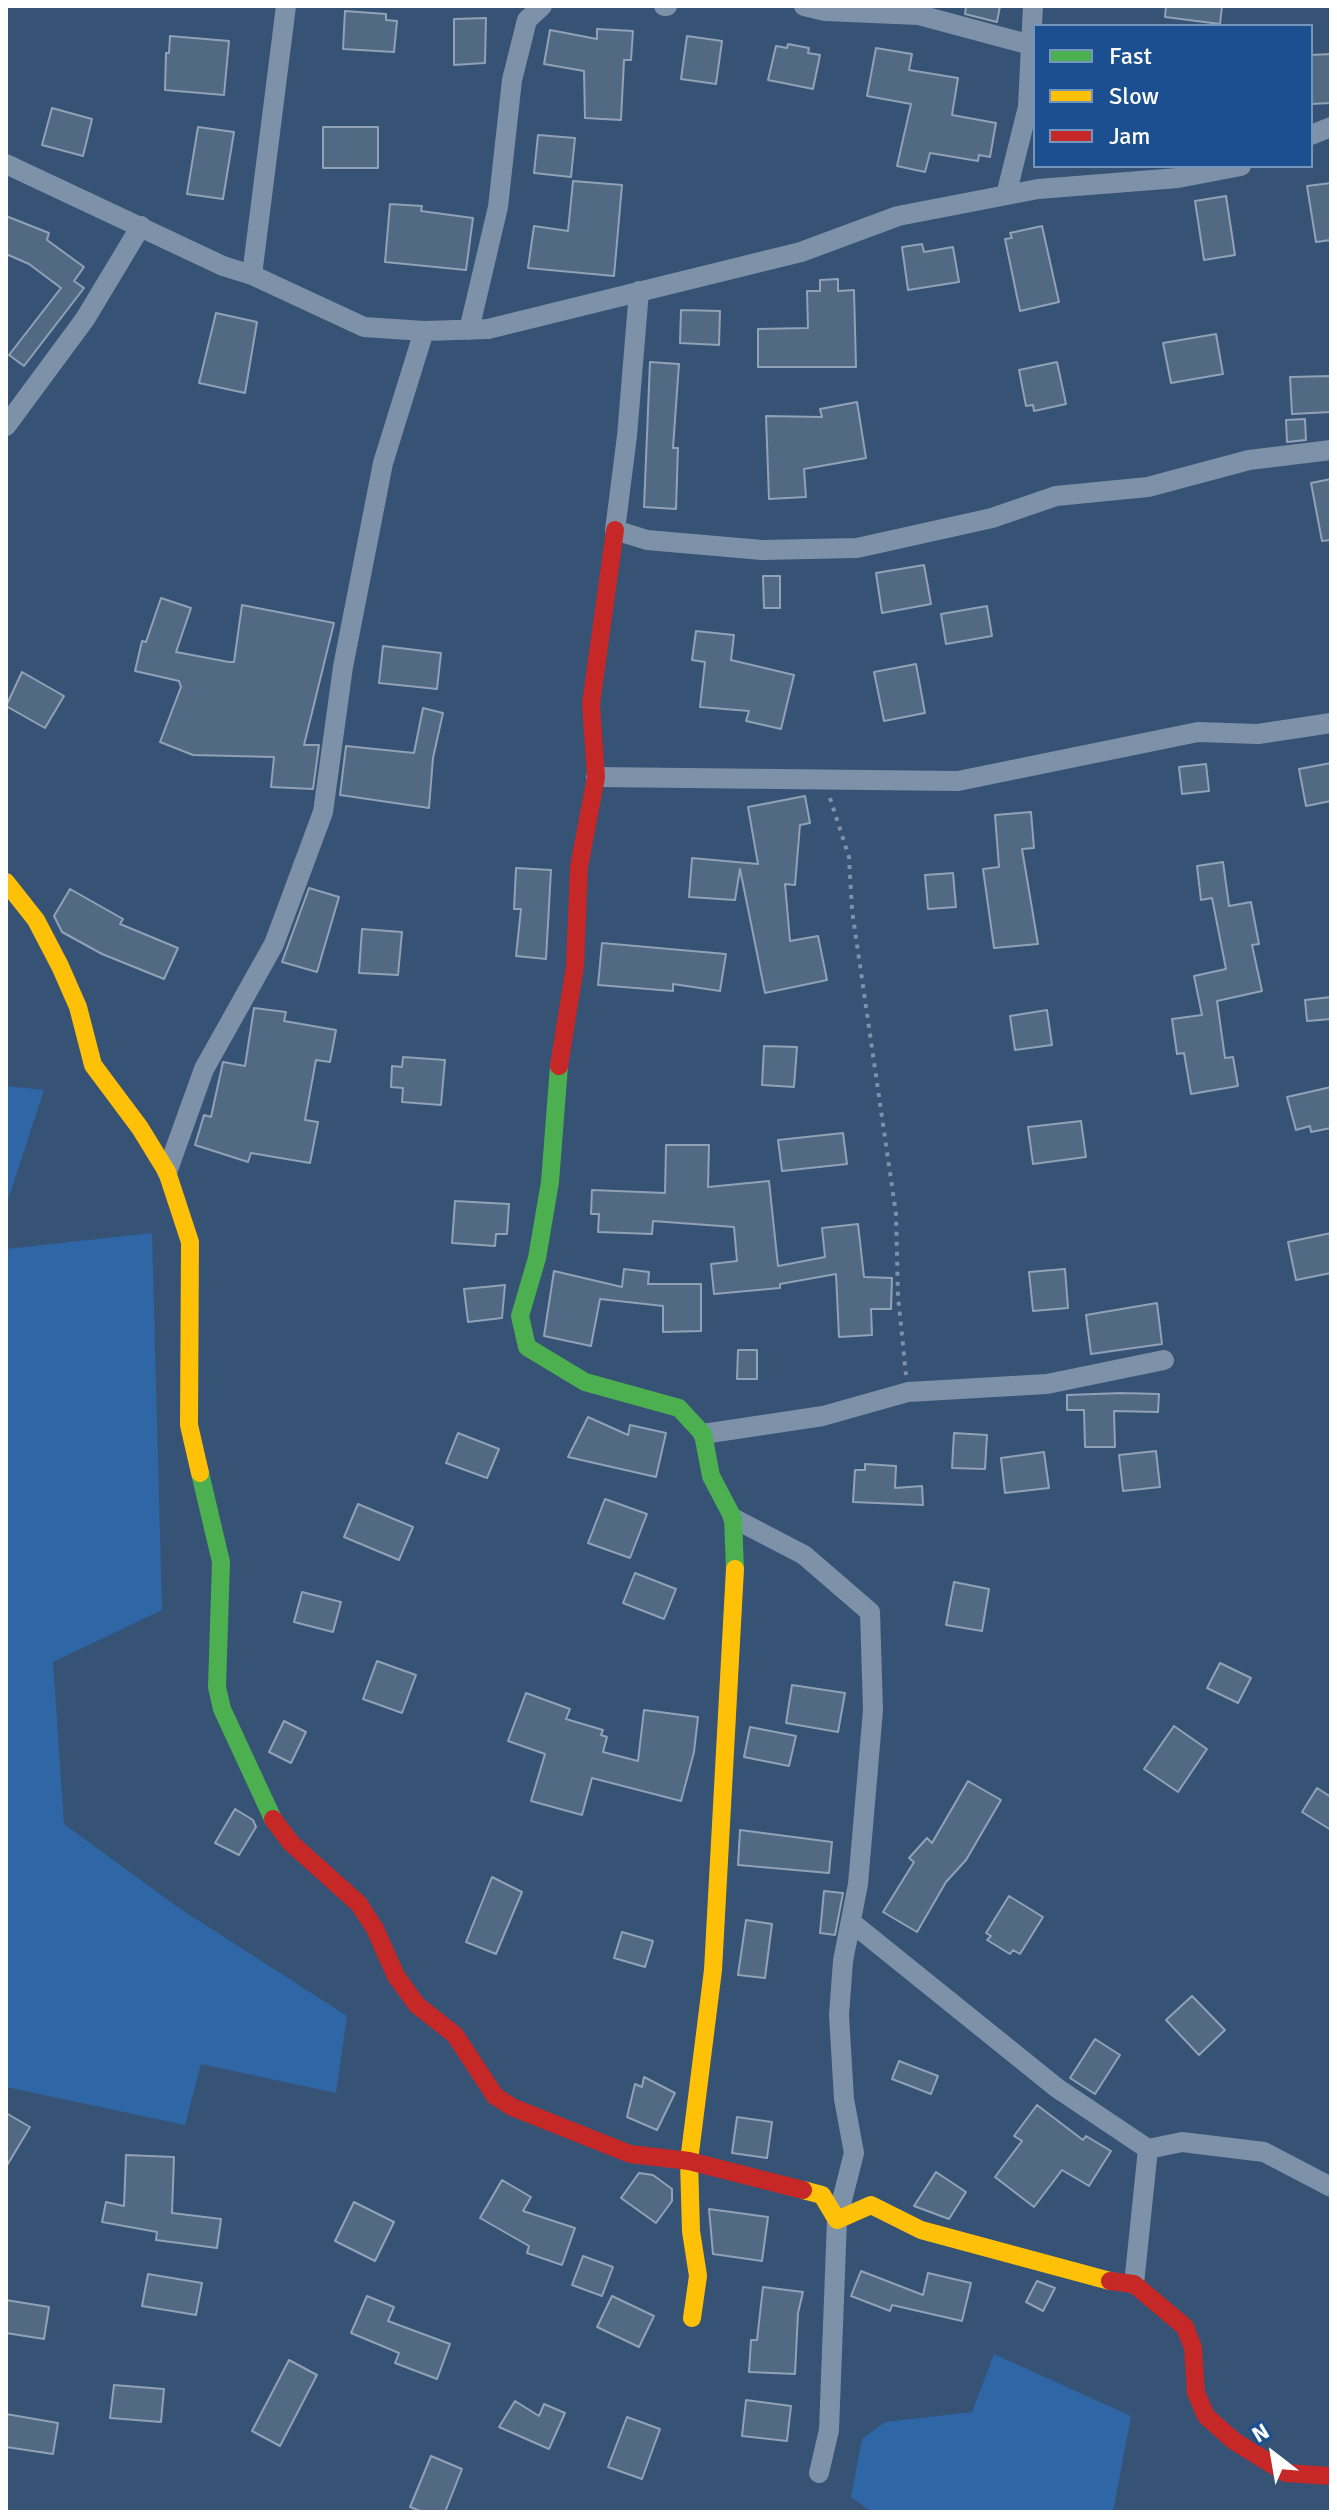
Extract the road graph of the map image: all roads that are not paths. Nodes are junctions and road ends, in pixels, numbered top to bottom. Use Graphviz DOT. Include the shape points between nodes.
graph roads {
  1 [pos="286,6"];
  2 [pos="804,6"];
  3 [pos="1033,6"];
  4 [pos="532,11"];
  5 [pos="1031,45"];
  6 [pos="6,164"];
  7 [pos="1230,168"];
  8 [pos="1006,195"];
  9 [pos="141,226"];
  10 [pos="252,275"];
  11 [pos="639,291"];
  12 [pos="469,330"];
  13 [pos="424,331"];
  14 [pos="6,426"];
  15 [pos="1331,450"];
  16 [pos="615,530"];
  17 [pos="1331,723"];
  18 [pos="596,777"];
  19 [pos="6,882"];
  20 [pos="167,1172"];
  21 [pos="1164,1360"];
  22 [pos="703,1434"];
  23 [pos="733,1518"];
  24 [pos="851,1922"];
  25 [pos="1148,2149"];
  26 [pos="689,2161"];
  27 [pos="1331,2187"];
  28 [pos="837,2220"];
  29 [pos="1134,2284"];
  30 [pos="692,2318"];
  31 [pos="819,2473"];
  32 [pos="1331,2476"];
  1 -- 10 [label="street"];
  2 -- 5 [label="street" via="919,15"];
  3 -- 5 [label="street"];
  4 -- 12 [label="street" via="512,80 498,207"];
  5 -- 8 [label="street" via="1028,107"];
  6 -- 9 [label="street"];
  7 -- 8 [label="street"];
  8 -- 11 [label="street" via="898,216 801,252"];
  9 -- 10 [label="street"];
  9 -- 14 [label="street" via="85,319"];
  10 -- 13 [label="street" via="364,327"];
  11 -- 12 [label="street"];
  11 -- 16 [label="street"];
  12 -- 13 [label="street"];
  13 -- 20 [label="street" via="383,463 343,667 323,812 274,944 204,1069"];
  15 -- 16 [label="street" via="1249,460 1148,487 1056,496 992,518 857,548 762,550 647,540"];
  16 -- 18 [label="street" via="591,704"];
  17 -- 18 [label="street" via="1258,734 1198,732 958,781"];
  18 -- 22 [label="street" via="579,867 575,966 560,1052 550,1182 520,1316 527,1347 585,1382 679,1408"];
  19 -- 20 [label="street" via="36,920 60,966 78,1007 93,1065"];
  20 -- 26 [label="street" via="190,1242 189,1425 221,1562 217,1687 271,1816 291,1843 359,1904 396,1976 417,2005 455,2035 495,2096 630,2154"];
  21 -- 22 [label="street" via="1047,1384 908,1392 823,1416"];
  22 -- 23 [label="street" via="711,1476"];
  23 -- 24 [label="street" via="804,1555 870,1612 873,1710"];
  23 -- 26 [label="street" via="736,1550 713,1970"];
  24 -- 25 [label="street" via="1057,2088"];
  24 -- 28 [label="street" via="839,2015 844,2099 854,2153"];
  25 -- 27 [label="street" via="1182,2142 1264,2152"];
  25 -- 29 [label="street"];
  26 -- 28 [label="street" via="822,2195"];
  26 -- 30 [label="street" via="698,2276"];
  28 -- 29 [label="street" via="871,2205 921,2230 1101,2280"];
  28 -- 31 [label="street" via="829,2430"];
  29 -- 32 [label="street" via="1185,2327 1193,2348 1196,2393 1206,2416 1234,2441 1286,2473"];
}
